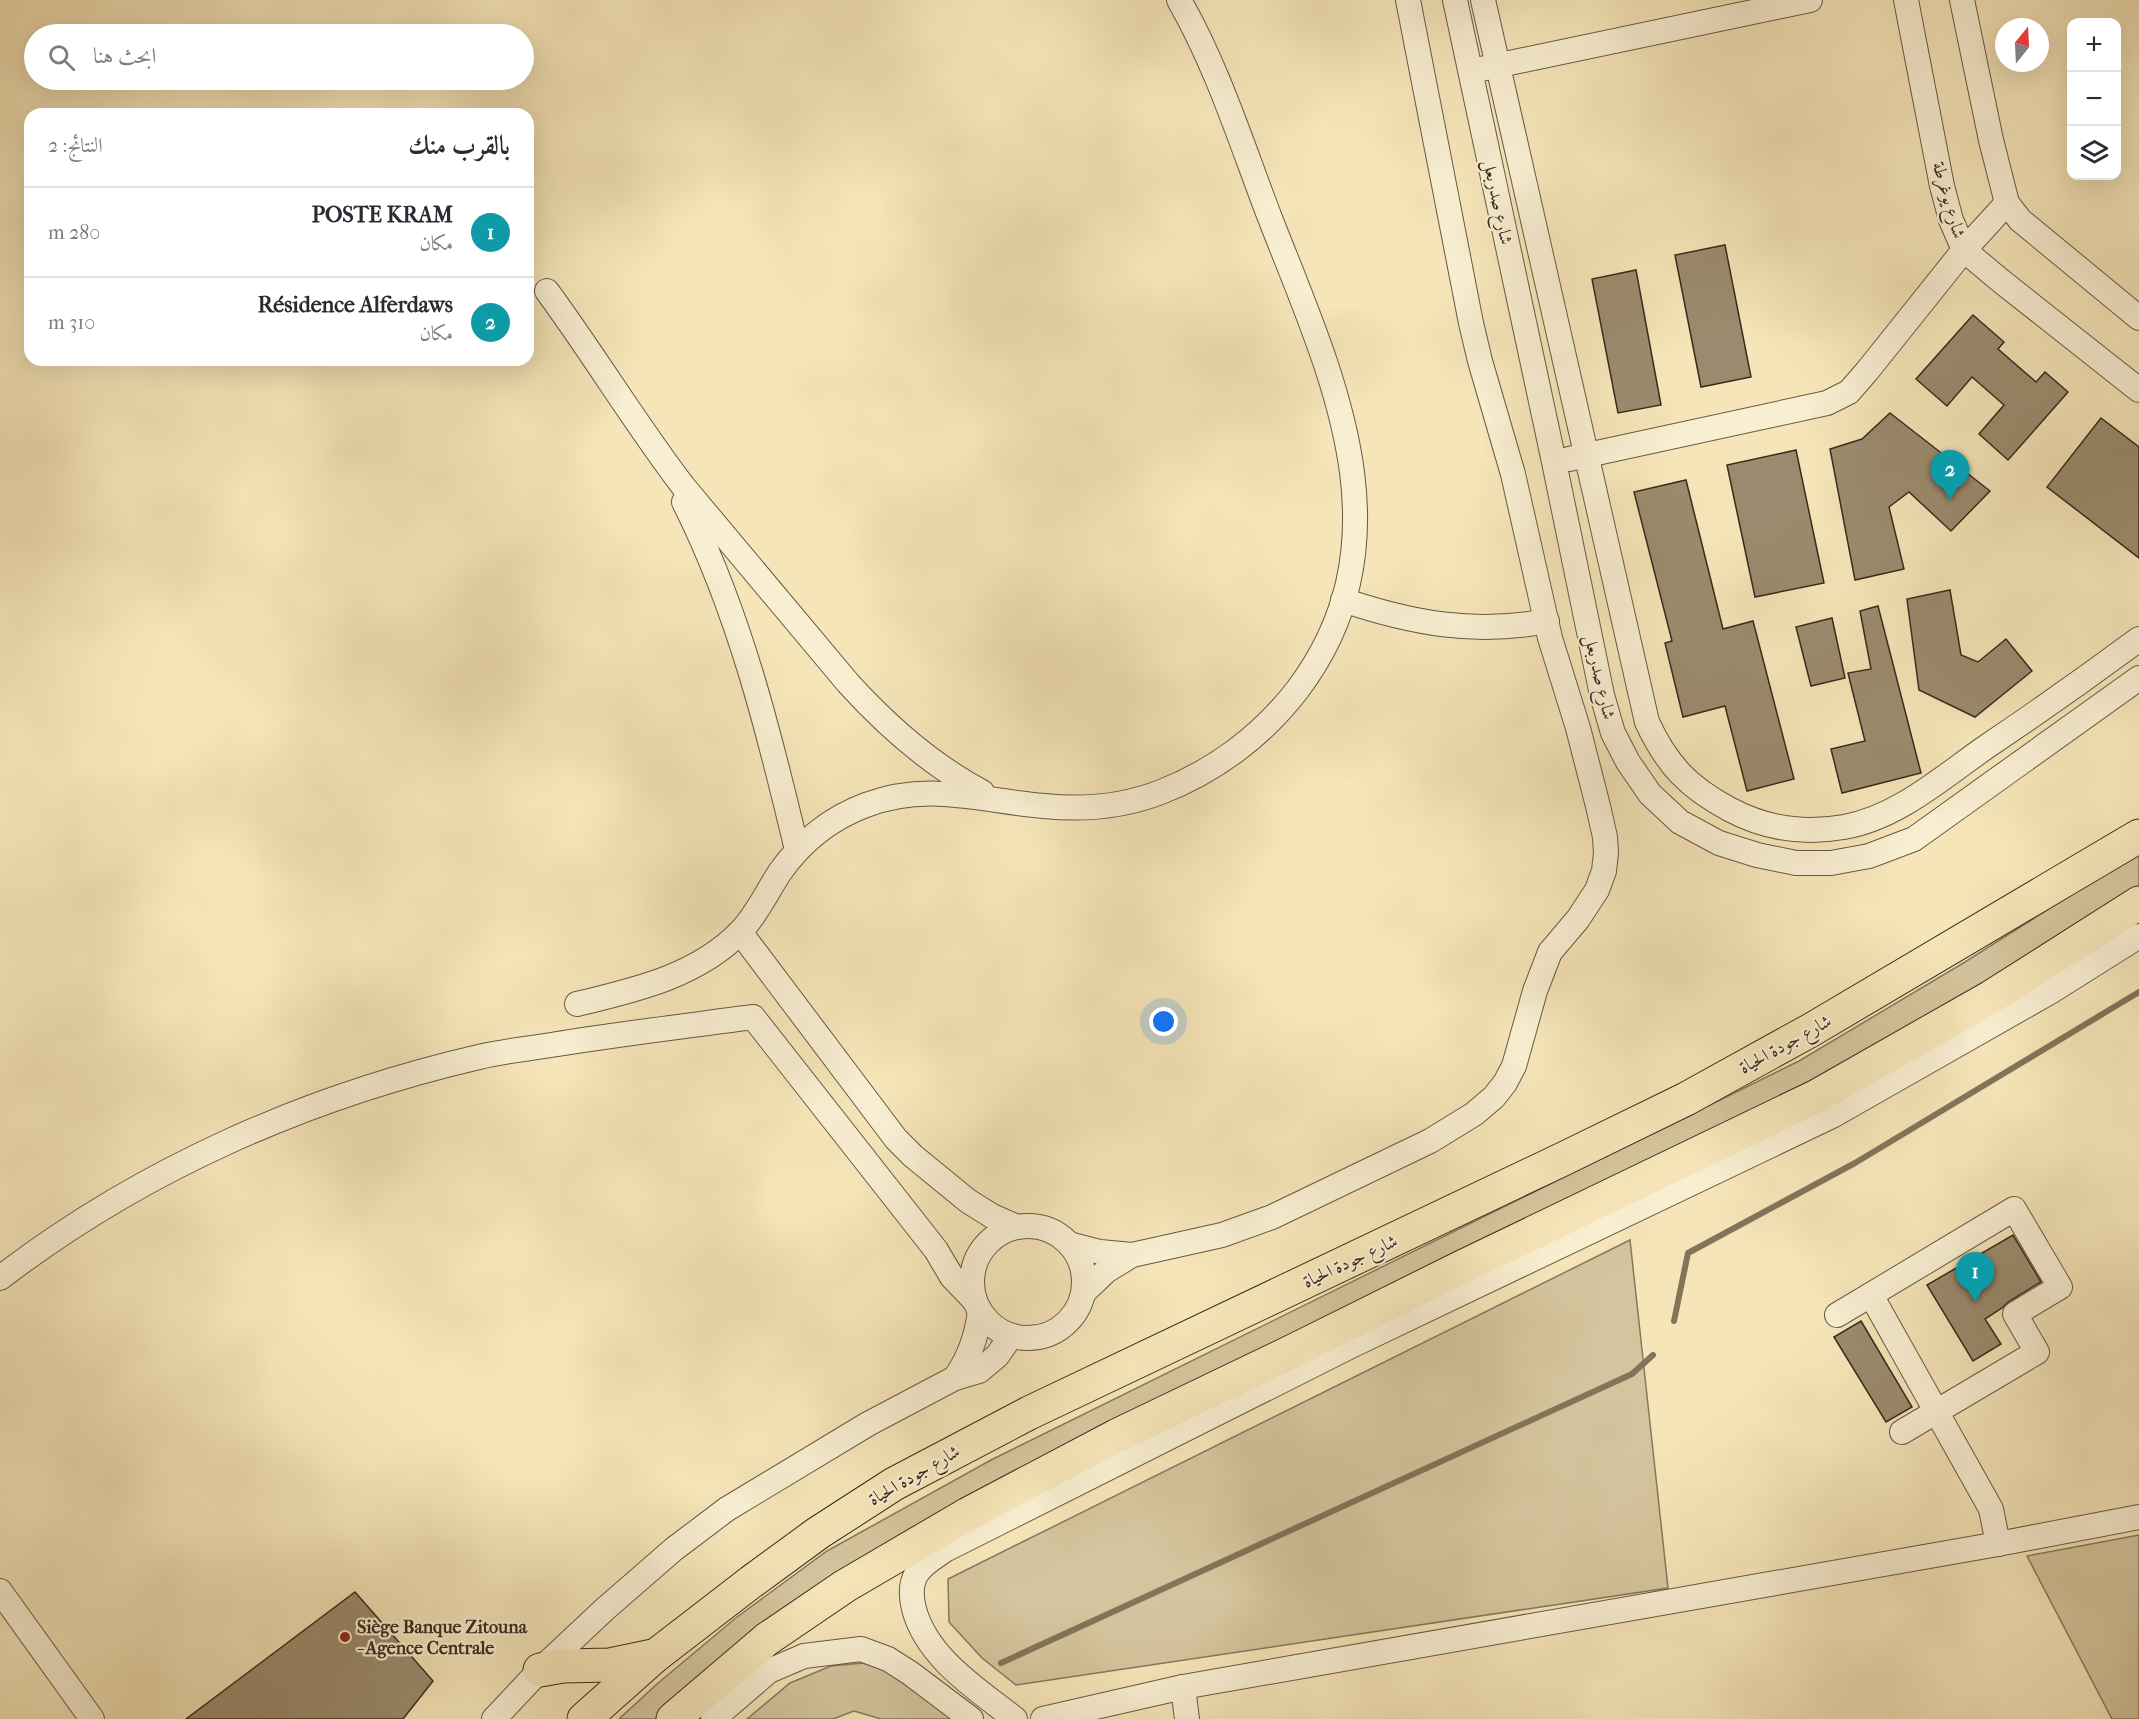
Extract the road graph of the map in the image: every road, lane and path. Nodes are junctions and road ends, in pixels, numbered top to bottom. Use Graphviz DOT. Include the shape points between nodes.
graph roads {
  1 [pos="1179,0"];
  2 [pos="1408,0"];
  3 [pos="1455,0"];
  4 [pos="1483,0"];
  5 [pos="1810,0"];
  6 [pos="1906,0"];
  7 [pos="1962,0"];
  8 [pos="1497,66"];
  9 [pos="1471,71"];
  10 [pos="2007,203"];
  11 [pos="1964,250"];
  12 [pos="547,291"];
  13 [pos="2139,318"];
  14 [pos="2139,390"];
  15 [pos="1585,455"];
  16 [pos="661,457"];
  17 [pos="1554,462"];
  18 [pos="743,560"];
  19 [pos="716,575"];
  20 [pos="1343,600"];
  21 [pos="1547,621"];
  22 [pos="2139,639"];
  23 [pos="2139,678"];
  24 [pos="995,799"];
  25 [pos="2139,836"];
  26 [pos="797,850"];
  27 [pos="2139,903"];
  28 [pos="740,932"];
  29 [pos="2139,936"];
  30 [pos="578,1004"];
  31 [pos="968,1201"];
  32 [pos="1017,1227"];
  33 [pos="1069,1244"];
  34 [pos="983,1249"];
  35 [pos="936,1250"];
  36 [pos="1132,1255"];
  37 [pos="0,1278"];
  38 [pos="1084,1292"];
  39 [pos="1871,1295"];
  40 [pos="977,1305"];
  41 [pos="1837,1315"];
  42 [pos="1011,1336"];
  43 [pos="955,1378"];
  44 [pos="1937,1412"];
  45 [pos="1902,1432"];
  46 [pos="2139,1517"];
  47 [pos="1998,1544"];
  48 [pos="0,1591"];
  49 [pos="655,1656"];
  50 [pos="540,1670"];
  51 [pos="1183,1687"];
  52 [pos="92,1719"];
  53 [pos="494,1719"];
  54 [pos="584,1719"];
  55 [pos="673,1719"];
  56 [pos="713,1719"];
  57 [pos="971,1719"];
  58 [pos="1015,1719"];
  59 [pos="1043,1719"];
  60 [pos="1187,1719"];
  1 -- 20 [label="street" via="1219,86 1341,411 1350,452 1355,534"];
  2 -- 21 [label="street" via="1471,323 1514,474"];
  3 -- 9 [label="street, شارع صدربعل"];
  4 -- 8 [label="street, شارع صدربعل"];
  5 -- 8 [label="street"];
  6 -- 11 [label="street, شارع يوغرطة" via="1942,186"];
  7 -- 10 [label="street"];
  8 -- 9 [label="street"];
  8 -- 15 [label="street, شارع صدربعل"];
  9 -- 17 [label="street, شارع صدربعل"];
  10 -- 11 [label="street"];
  10 -- 13 [label="street" via="2020,220"];
  11 -- 14 [label="street, شارع يوغرطة"];
  11 -- 15 [label="street" via="1849,392 1827,403"];
  12 -- 16 [label="street"];
  15 -- 17 [label="street"];
  15 -- 22 [label="street, شارع صدربعل" via="1647,722 1677,771 1703,795 1743,817 1774,827 1806,831 1846,827 1886,814"];
  16 -- 18 [label="street"];
  16 -- 19 [label="street"];
  17 -- 23 [label="street, شارع صدربعل" via="1612,733 1650,794 1680,822 1719,843 1796,863 1831,864 1869,856 1914,839"];
  18 -- 19 [label="street"];
  18 -- 24 [label="street" via="873,711 947,772"];
  19 -- 26 [label="street" via="755,686"];
  20 -- 21 [label="street" via="1401,618 1458,627 1507,628"];
  20 -- 24 [label="street" via="1318,660 1285,707 1240,749 1214,766 1159,793 1100,806 1070,808"];
  21 -- 36 [label="street" via="1599,806 1605,837 1604,871 1598,890 1550,952 1505,1083 1453,1128 1272,1217 1222,1235"];
  24 -- 26 [label="street" via="948,792 889,797 841,816"];
  25 -- 49 [label="highway, شارع جودة الحياة" via="1811,1030 1686,1098 1029,1413 894,1484 799,1547"];
  26 -- 28 [label="street"];
  27 -- 55 [label="highway" via="1991,997 1817,1096 1116,1436 968,1514 845,1586 767,1639"];
  28 -- 30 [label="street" via="711,956 673,976"];
  28 -- 31 [label="street" via="896,1139"];
  29 -- 58 [label="street" via="2050,992 1832,1116 1351,1346 926,1563 916,1575 910,1595 929,1642 962,1677"];
  31 -- 32 [label="street"];
  31 -- 34 [label="street"];
  32 -- 33 [label="street" via="1036,1227"];
  32 -- 34 [label="street" via="1000,1234"];
  33 -- 36 [label="street"];
  33 -- 38 [label="street" via="1083,1271"];
  34 -- 35 [label="street" via="958,1254"];
  34 -- 40 [label="street" via="972,1276"];
  35 -- 37 [label="street" via="753,1017 480,1056 354,1091 258,1128 177,1166 106,1206"];
  35 -- 40 [label="street" via="952,1277"];
  36 -- 38 [label="street" via="1106,1271"];
  38 -- 42 [label="street" via="1076,1311 1055,1331 1034,1338"];
  39 -- 41 [label="street"];
  39 -- 44 [label="street"];
  39 -- 44 [label="street" via="2014,1209 2060,1287 2015,1314 2037,1352"];
  40 -- 42 [label="street" via="987,1321"];
  40 -- 43 [label="street" via="978,1325 970,1353"];
  42 -- 43 [label="street" via="989,1364"];
  43 -- 50 [label="street" via="868,1424 727,1509 674,1548"];
  44 -- 45 [label="street"];
  44 -- 47 [label="street" via="1991,1509"];
  46 -- 47 [label="street"];
  47 -- 51 [label="street"];
  48 -- 52 [label="street"];
  49 -- 50 [label="highway" via="610,1665"];
  49 -- 54 [label="highway, شارع جودة الحياة"];
  50 -- 53 [label="street"];
  51 -- 59 [label="street"];
  51 -- 60 [label="street"];
  56 -- 57 [label="street" via="769,1671 804,1656 861,1649 888,1659"];
}
